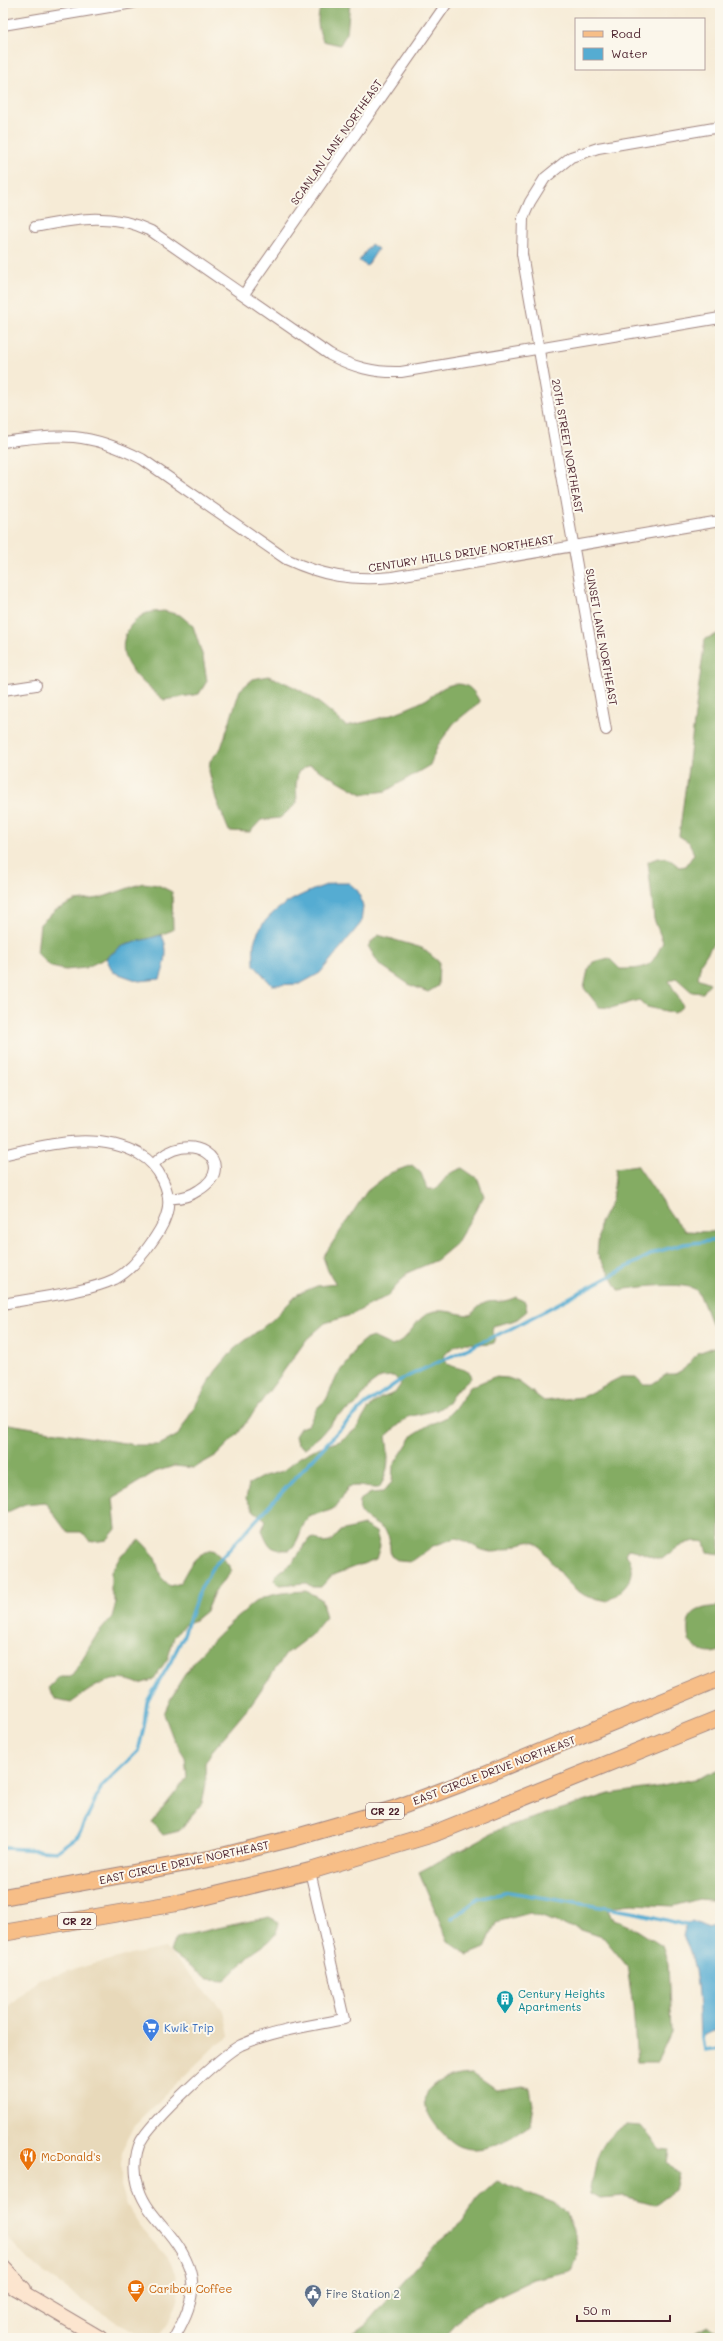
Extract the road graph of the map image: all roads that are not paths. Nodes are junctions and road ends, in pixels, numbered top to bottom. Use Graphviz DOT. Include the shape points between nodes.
graph roads {
  1 [pos="133,3"];
  2 [pos="447,3"];
  3 [pos="3,25"];
  4 [pos="720,127"];
  5 [pos="36,227"];
  6 [pos="244,294"];
  7 [pos="720,318"];
  8 [pos="539,350"];
  9 [pos="3,442"];
  10 [pos="720,521"];
  11 [pos="574,547"];
  12 [pos="36,685"];
  13 [pos="3,690"];
  14 [pos="606,730"];
  15 [pos="3,1155"];
  16 [pos="154,1164"];
  17 [pos="168,1198"];
  18 [pos="3,1304"];
  19 [pos="720,1678"];
  20 [pos="720,1718"];
  21 [pos="310,1871"];
  22 [pos="3,1897"];
  23 [pos="3,1933"];
  24 [pos="3,2267"];
  25 [pos="3,2282"];
  26 [pos="32,2298"];
  27 [pos="100,2338"];
  28 [pos="174,2338"];
  1 -- 3 [label="street"];
  2 -- 6 [label="street, SCANLAN LANE NORTHEAST"];
  4 -- 8 [label="street, 20TH STREET NORTHEAST" via="583,152 571,157 545,178 523,218 521,235"];
  5 -- 6 [label="street" via="98,218 132,222 151,230"];
  6 -- 8 [label="street" via="330,355 349,365 367,370 401,372"];
  7 -- 8 [label="street"];
  8 -- 11 [label="street, 20TH STREET NORTHEAST"];
  9 -- 11 [label="street, CENTURY HILLS DRIVE NORTHEAST" via="74,435 119,447 148,463 286,560 304,568 345,579 392,577"];
  10 -- 11 [label="street, CENTURY HILLS DRIVE NORTHEAST"];
  11 -- 14 [label="street, SUNSET LANE NORTHEAST"];
  12 -- 13 [label="street"];
  15 -- 16 [label="street" via="50,1144 84,1140 138,1154"];
  16 -- 17 [label="street"];
  16 -- 17 [label="street" via="161,1156 175,1149 191,1146 204,1150 211,1155 214,1162 214,1173 209,1184 192,1195 178,1199"];
  17 -- 18 [label="street" via="167,1214 160,1231 134,1264 116,1278 94,1286"];
  19 -- 22 [label="main road, EAST CIRCLE DRIVE NORTHEAST / CR 22" via="484,1776 394,1809 214,1858"];
  20 -- 21 [label="main road, CR 22" via="433,1834"];
  21 -- 23 [label="main road, CR 22" via="183,1902"];
  21 -- 28 [label="street" via="344,2019 253,2041 225,2055 153,2126 141,2141 137,2152 136,2177 144,2201 172,2237 191,2272 192,2298 187,2314"];
  24 -- 26 [label="main road"];
  25 -- 26 [label="main road"];
  26 -- 27 [label="main road"];
}
